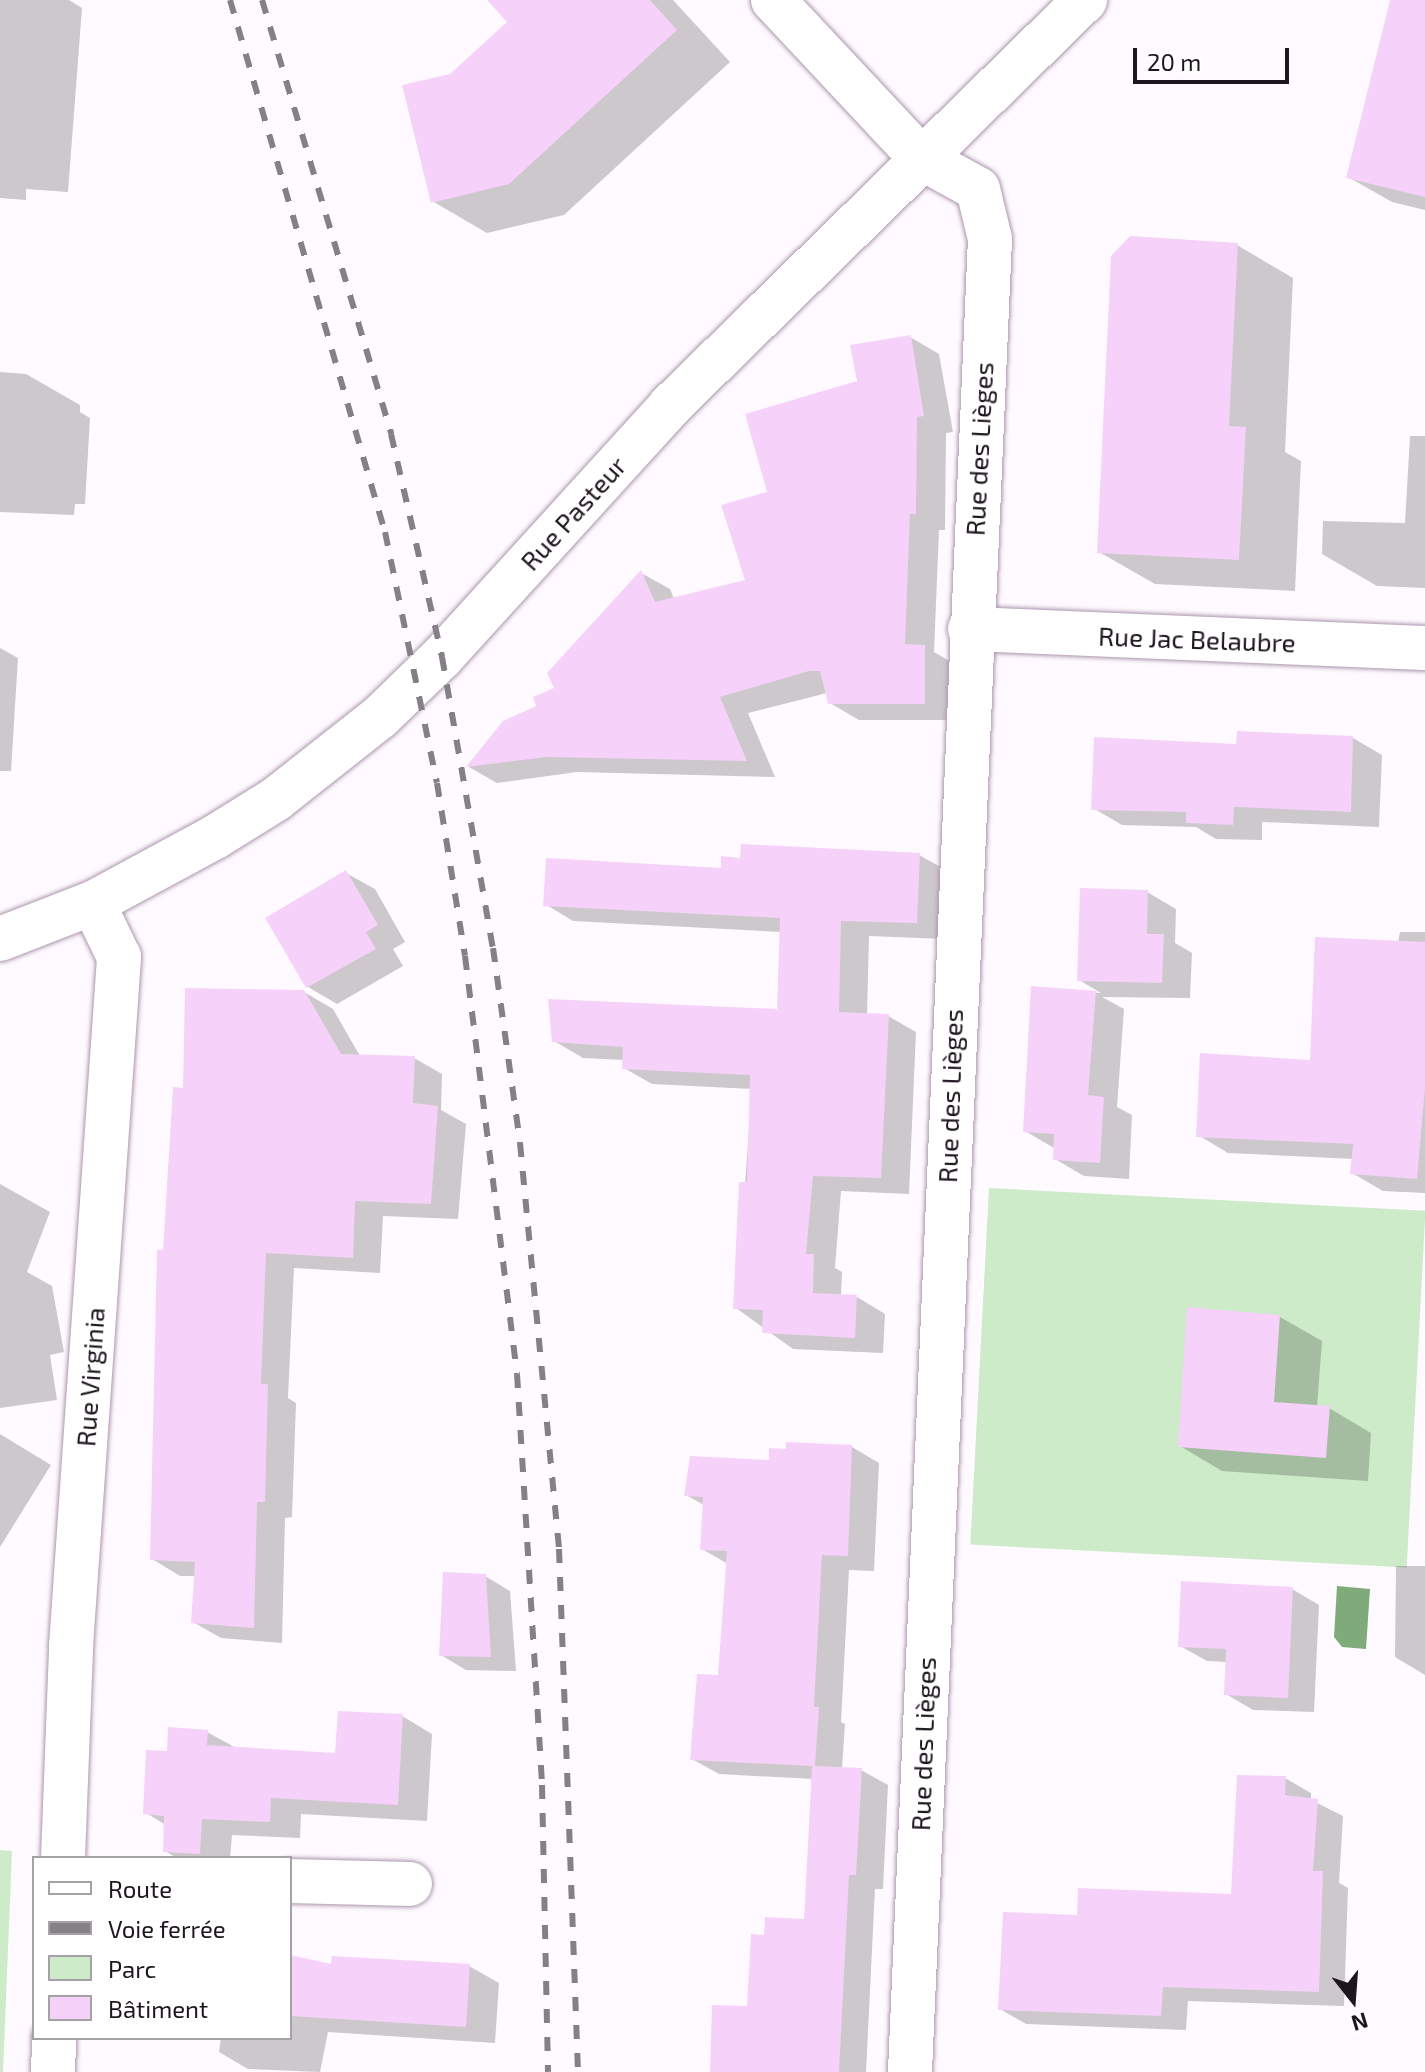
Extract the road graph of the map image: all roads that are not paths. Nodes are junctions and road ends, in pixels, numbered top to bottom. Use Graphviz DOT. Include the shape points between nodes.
graph roads {
  1 [pos="773,0"];
  2 [pos="1085,0"];
  3 [pos="920,157"];
  4 [pos="970,629"];
  5 [pos="1425,648"];
  6 [pos="93,903"];
  7 [pos="0,939"];
  8 [pos="63,1856"];
  9 [pos="292,1881"];
  10 [pos="410,1884"];
  11 [pos="54,2040"];
  12 [pos="53,2072"];
  13 [pos="910,2072"];
  1 -- 3 [label="street, Rue des Lièges"];
  2 -- 3 [label="street, Rue Pasteur"];
  3 -- 4 [label="street, Rue des Lièges" via="978,189 990,239"];
  3 -- 6 [label="street, Rue Pasteur" via="670,406 442,657 380,717 276,799"];
  4 -- 5 [label="street, Rue Jac Belaubre"];
  4 -- 13 [label="street, Rue des Lièges"];
  6 -- 7 [label="street, Rue Pasteur"];
  6 -- 8 [label="street, Rue Virginia" via="119,957 71,1646"];
  9 -- 10 [label="street"];
  11 -- 12 [label="street"];
}
